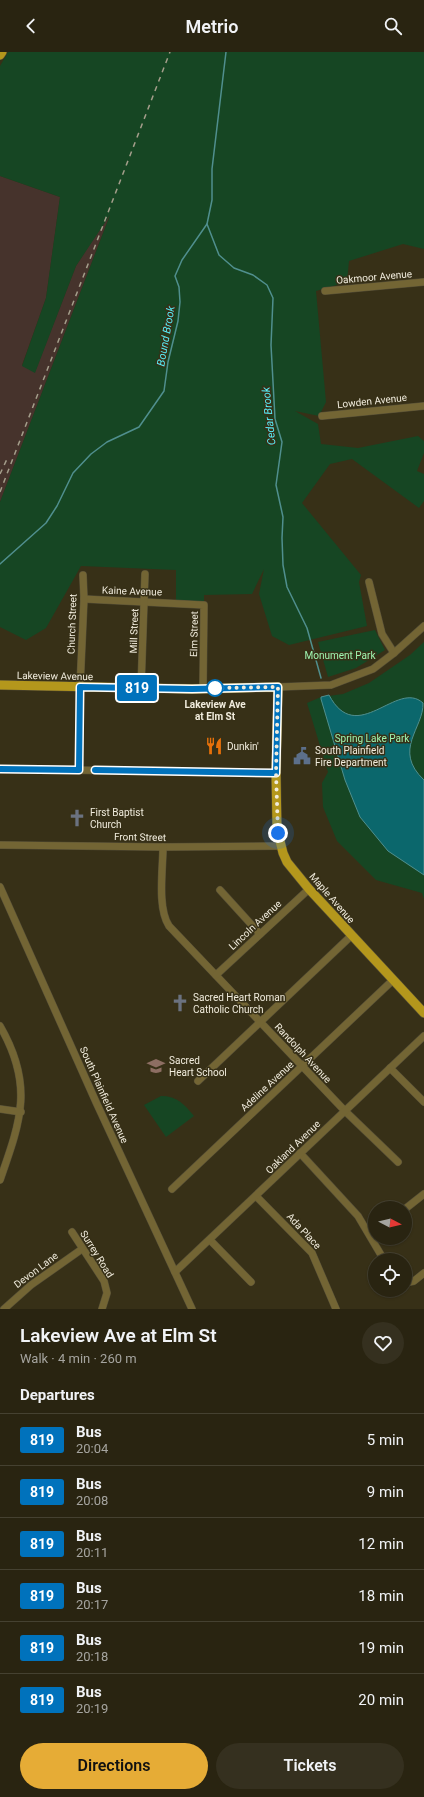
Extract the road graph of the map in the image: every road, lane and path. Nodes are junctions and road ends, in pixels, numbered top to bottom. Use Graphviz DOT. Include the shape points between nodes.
graph roads {
  1 [pos="2,52"];
  2 [pos="0,55"];
  3 [pos="424,282"];
  4 [pos="325,291"];
  5 [pos="424,406"];
  6 [pos="322,416"];
  7 [pos="145,574"];
  8 [pos="82,575"];
  9 [pos="369,582"];
  10 [pos="84,599"];
  11 [pos="145,602"];
  12 [pos="179,603"];
  13 [pos="424,626"];
  14 [pos="394,653"];
  15 [pos="0,686"];
  16 [pos="80,687"];
  17 [pos="278,687"];
  18 [pos="141,688"];
  19 [pos="203,689"];
  20 [pos="0,769"];
  21 [pos="79,770"];
  22 [pos="276,773"];
  23 [pos="0,845"];
  24 [pos="280,846"];
  25 [pos="163,847"];
  26 [pos="0,887"];
  27 [pos="309,889"];
  28 [pos="220,890"];
  29 [pos="260,934"];
  30 [pos="351,936"];
  31 [pos="216,975"];
  32 [pos="393,980"];
  33 [pos="424,1013"];
  34 [pos="259,1021"];
  35 [pos="0,1026"];
  36 [pos="424,1036"];
  37 [pos="302,1066"];
  38 [pos="390,1068"];
  39 [pos="198,1080"];
  40 [pos="424,1102"];
  41 [pos="0,1109"];
  42 [pos="345,1111"];
  43 [pos="21,1112"];
  44 [pos="300,1153"];
  45 [pos="398,1162"];
  46 [pos="0,1180"];
  47 [pos="172,1189"];
  48 [pos="424,1194"];
  49 [pos="256,1196"];
  50 [pos="412,1203"];
  51 [pos="368,1229"];
  52 [pos="72,1232"];
  53 [pos="210,1240"];
  54 [pos="82,1249"];
  55 [pos="175,1272"];
  56 [pos="424,1274"];
  57 [pos="250,1282"];
  58 [pos="412,1282"];
  59 [pos="4,1309"];
  60 [pos="102,1309"];
  61 [pos="192,1309"];
  62 [pos="336,1309"];
  1 -- 2 [label="main road"];
  3 -- 4 [label="street, Oakmoor Avenue"];
  5 -- 6 [label="street, Lowden Avenue"];
  7 -- 11 [label="street, Mill Street"];
  8 -- 10 [label="street, Church Street"];
  9 -- 14 [label="street" via="382,634"];
  10 -- 11 [label="street, Kaine Avenue"];
  10 -- 16 [label="street, Church Street"];
  11 -- 12 [label="street, Kaine Avenue"];
  11 -- 18 [label="street, Mill Street"];
  12 -- 19 [label="street, Elm Street" via="204,605"];
  13 -- 14 [label="street"];
  14 -- 17 [label="street" via="373,669 331,685"];
  15 -- 16 [label="main road, Lakeview Avenue"];
  16 -- 18 [label="main road, Lakeview Avenue"];
  16 -- 21 [label="street, Church Street"];
  17 -- 19 [label="main road, Lakeview Avenue"];
  17 -- 22 [label="main road, Maple Avenue"];
  18 -- 19 [label="main road, Lakeview Avenue"];
  20 -- 21 [label="street"];
  21 -- 22 [label="street"];
  22 -- 24 [label="main road, Maple Avenue" via="277,829"];
  23 -- 25 [label="street, Front Street"];
  24 -- 25 [label="street, Front Street"];
  24 -- 27 [label="main road, Maple Avenue" via="288,862"];
  25 -- 31 [label="street, Randolph Avenue" via="165,920"];
  26 -- 55 [label="street, South Plainfield Avenue" via="92,1095"];
  27 -- 29 [label="street, Lincoln Avenue"];
  27 -- 30 [label="main road, Maple Avenue"];
  28 -- 29 [label="street"];
  29 -- 31 [label="street, Lincoln Avenue"];
  30 -- 32 [label="main road, Maple Avenue"];
  30 -- 34 [label="street"];
  31 -- 34 [label="street, Randolph Avenue"];
  32 -- 33 [label="main road, Maple Avenue"];
  32 -- 37 [label="street, Adeline Avenue"];
  34 -- 37 [label="street, Randolph Avenue"];
  34 -- 39 [label="street"];
  35 -- 43 [label="street" via="19,1068 22,1088"];
  36 -- 38 [label="street, Oakland Avenue"];
  37 -- 42 [label="street, Randolph Avenue"];
  37 -- 47 [label="street, Adeline Avenue"];
  38 -- 40 [label="street"];
  38 -- 42 [label="street, Oakland Avenue"];
  41 -- 43 [label="street"];
  42 -- 44 [label="street, Oakland Avenue"];
  42 -- 45 [label="street, Randolph Avenue"];
  43 -- 46 [label="street" via="16,1135"];
  44 -- 49 [label="street, Oakland Avenue"];
  44 -- 51 [label="street"];
  48 -- 50 [label="street"];
  49 -- 53 [label="street, Oakland Avenue"];
  49 -- 62 [label="street, Ada Place" via="312,1253"];
  52 -- 54 [label="street, Surrey Road"];
  53 -- 55 [label="street, Oakland Avenue"];
  53 -- 57 [label="street"];
  54 -- 59 [label="street, Devon Lane"];
  54 -- 60 [label="street, Surrey Road" via="104,1281 107,1293"];
  55 -- 61 [label="street, South Plainfield Avenue"];
  56 -- 58 [label="street"];
}
